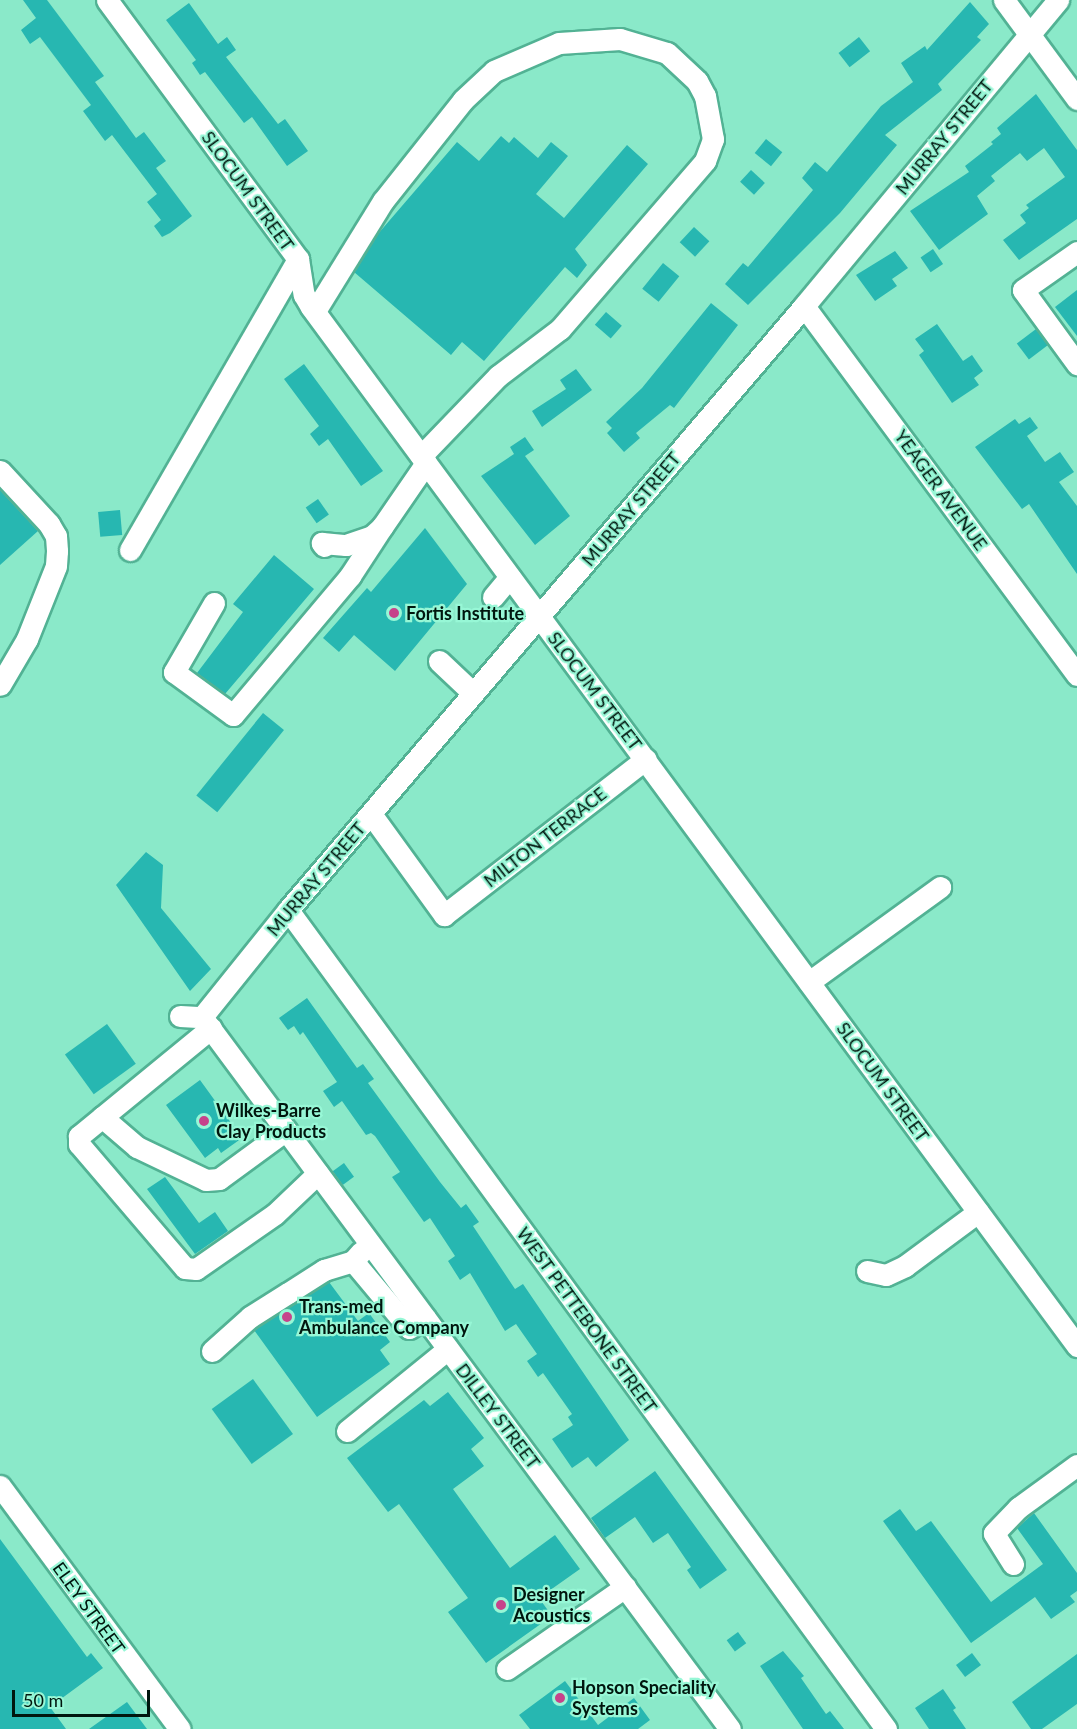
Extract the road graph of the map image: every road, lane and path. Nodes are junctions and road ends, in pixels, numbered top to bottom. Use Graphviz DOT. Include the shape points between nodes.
graph roads {
  1 [pos="107,0"];
  2 [pos="1004,0"];
  3 [pos="1058,0"];
  4 [pos="1028,34"];
  5 [pos="1077,99"];
  6 [pos="1077,252"];
  7 [pos="298,259"];
  8 [pos="804,306"];
  9 [pos="315,311"];
  10 [pos="1077,364"];
  11 [pos="424,460"];
  12 [pos="0,471"];
  13 [pos="382,527"];
  14 [pos="324,546"];
  15 [pos="130,550"];
  16 [pos="510,577"];
  17 [pos="493,597"];
  18 [pos="214,603"];
  19 [pos="539,615"];
  20 [pos="440,661"];
  21 [pos="1077,675"];
  22 [pos="0,685"];
  23 [pos="473,693"];
  24 [pos="646,759"];
  25 [pos="371,814"];
  26 [pos="940,887"];
  27 [pos="288,910"];
  28 [pos="809,982"];
  29 [pos="180,1016"];
  30 [pos="207,1023"];
  31 [pos="102,1117"];
  32 [pos="286,1130"];
  33 [pos="318,1173"];
  34 [pos="978,1212"];
  35 [pos="369,1242"];
  36 [pos="353,1261"];
  37 [pos="867,1271"];
  38 [pos="425,1318"];
  39 [pos="1077,1347"];
  40 [pos="448,1349"];
  41 [pos="212,1351"];
  42 [pos="347,1431"];
  43 [pos="1077,1465"];
  44 [pos="0,1486"];
  45 [pos="1013,1564"];
  46 [pos="625,1587"];
  47 [pos="507,1669"];
  48 [pos="180,1729"];
  49 [pos="730,1729"];
  50 [pos="886,1729"];
  1 -- 7 [label="street, SLOCUM STREET"];
  2 -- 4 [label="street"];
  3 -- 4 [label="street, MURRAY STREET"];
  4 -- 5 [label="street"];
  4 -- 8 [label="street, MURRAY STREET"];
  6 -- 10 [label="street" via="1023,290"];
  7 -- 9 [label="street, SLOCUM STREET" via="304,295"];
  7 -- 15 [label="street"];
  8 -- 19 [label="street, MURRAY STREET"];
  8 -- 21 [label="street, YEAGER AVENUE"];
  9 -- 11 [label="street, SLOCUM STREET"];
  9 -- 11 [label="street" via="383,201 463,100 494,71 559,43 620,39 667,52 697,81 705,96 713,139 705,161 560,329 498,376"];
  11 -- 13 [label="street"];
  11 -- 16 [label="street, SLOCUM STREET"];
  12 -- 22 [label="street" via="49,524 56,537 57,551 56,566 27,639"];
  13 -- 14 [label="street" via="346,545 322,543"];
  13 -- 18 [label="street" via="350,576 233,715 174,672"];
  16 -- 17 [label="street"];
  16 -- 19 [label="street, SLOCUM STREET"];
  19 -- 23 [label="street, MURRAY STREET"];
  19 -- 24 [label="street, SLOCUM STREET"];
  20 -- 23 [label="street"];
  23 -- 25 [label="street, MURRAY STREET"];
  24 -- 25 [label="street, MILTON TERRACE" via="444,915"];
  24 -- 28 [label="street, SLOCUM STREET"];
  25 -- 27 [label="street, MURRAY STREET"];
  26 -- 28 [label="street"];
  27 -- 30 [label="street, MURRAY STREET" via="233,966"];
  27 -- 50 [label="street, WEST PETTEBONE STREET"];
  28 -- 34 [label="street, SLOCUM STREET"];
  29 -- 30 [label="street"];
  30 -- 31 [label="street, MURRAY STREET"];
  30 -- 32 [label="street, DILLEY STREET"];
  31 -- 32 [label="street" via="137,1147 206,1180 219,1179"];
  31 -- 33 [label="street, MURRAY STREET" via="79,1136 79,1144 185,1268 196,1269 275,1214"];
  32 -- 33 [label="street, DILLEY STREET"];
  33 -- 35 [label="street, DILLEY STREET"];
  34 -- 37 [label="street" via="905,1266 886,1275"];
  34 -- 39 [label="street, SLOCUM STREET"];
  35 -- 36 [label="street"];
  35 -- 38 [label="street, DILLEY STREET"];
  36 -- 38 [label="street" via="409,1328"];
  36 -- 41 [label="street" via="324,1270 269,1305"];
  38 -- 40 [label="street, DILLEY STREET"];
  40 -- 42 [label="street"];
  40 -- 46 [label="street, DILLEY STREET"];
  43 -- 45 [label="street" via="1018,1508 994,1533"];
  44 -- 48 [label="street, ELEY STREET"];
  46 -- 47 [label="street"];
  46 -- 49 [label="street, DILLEY STREET"];
}
